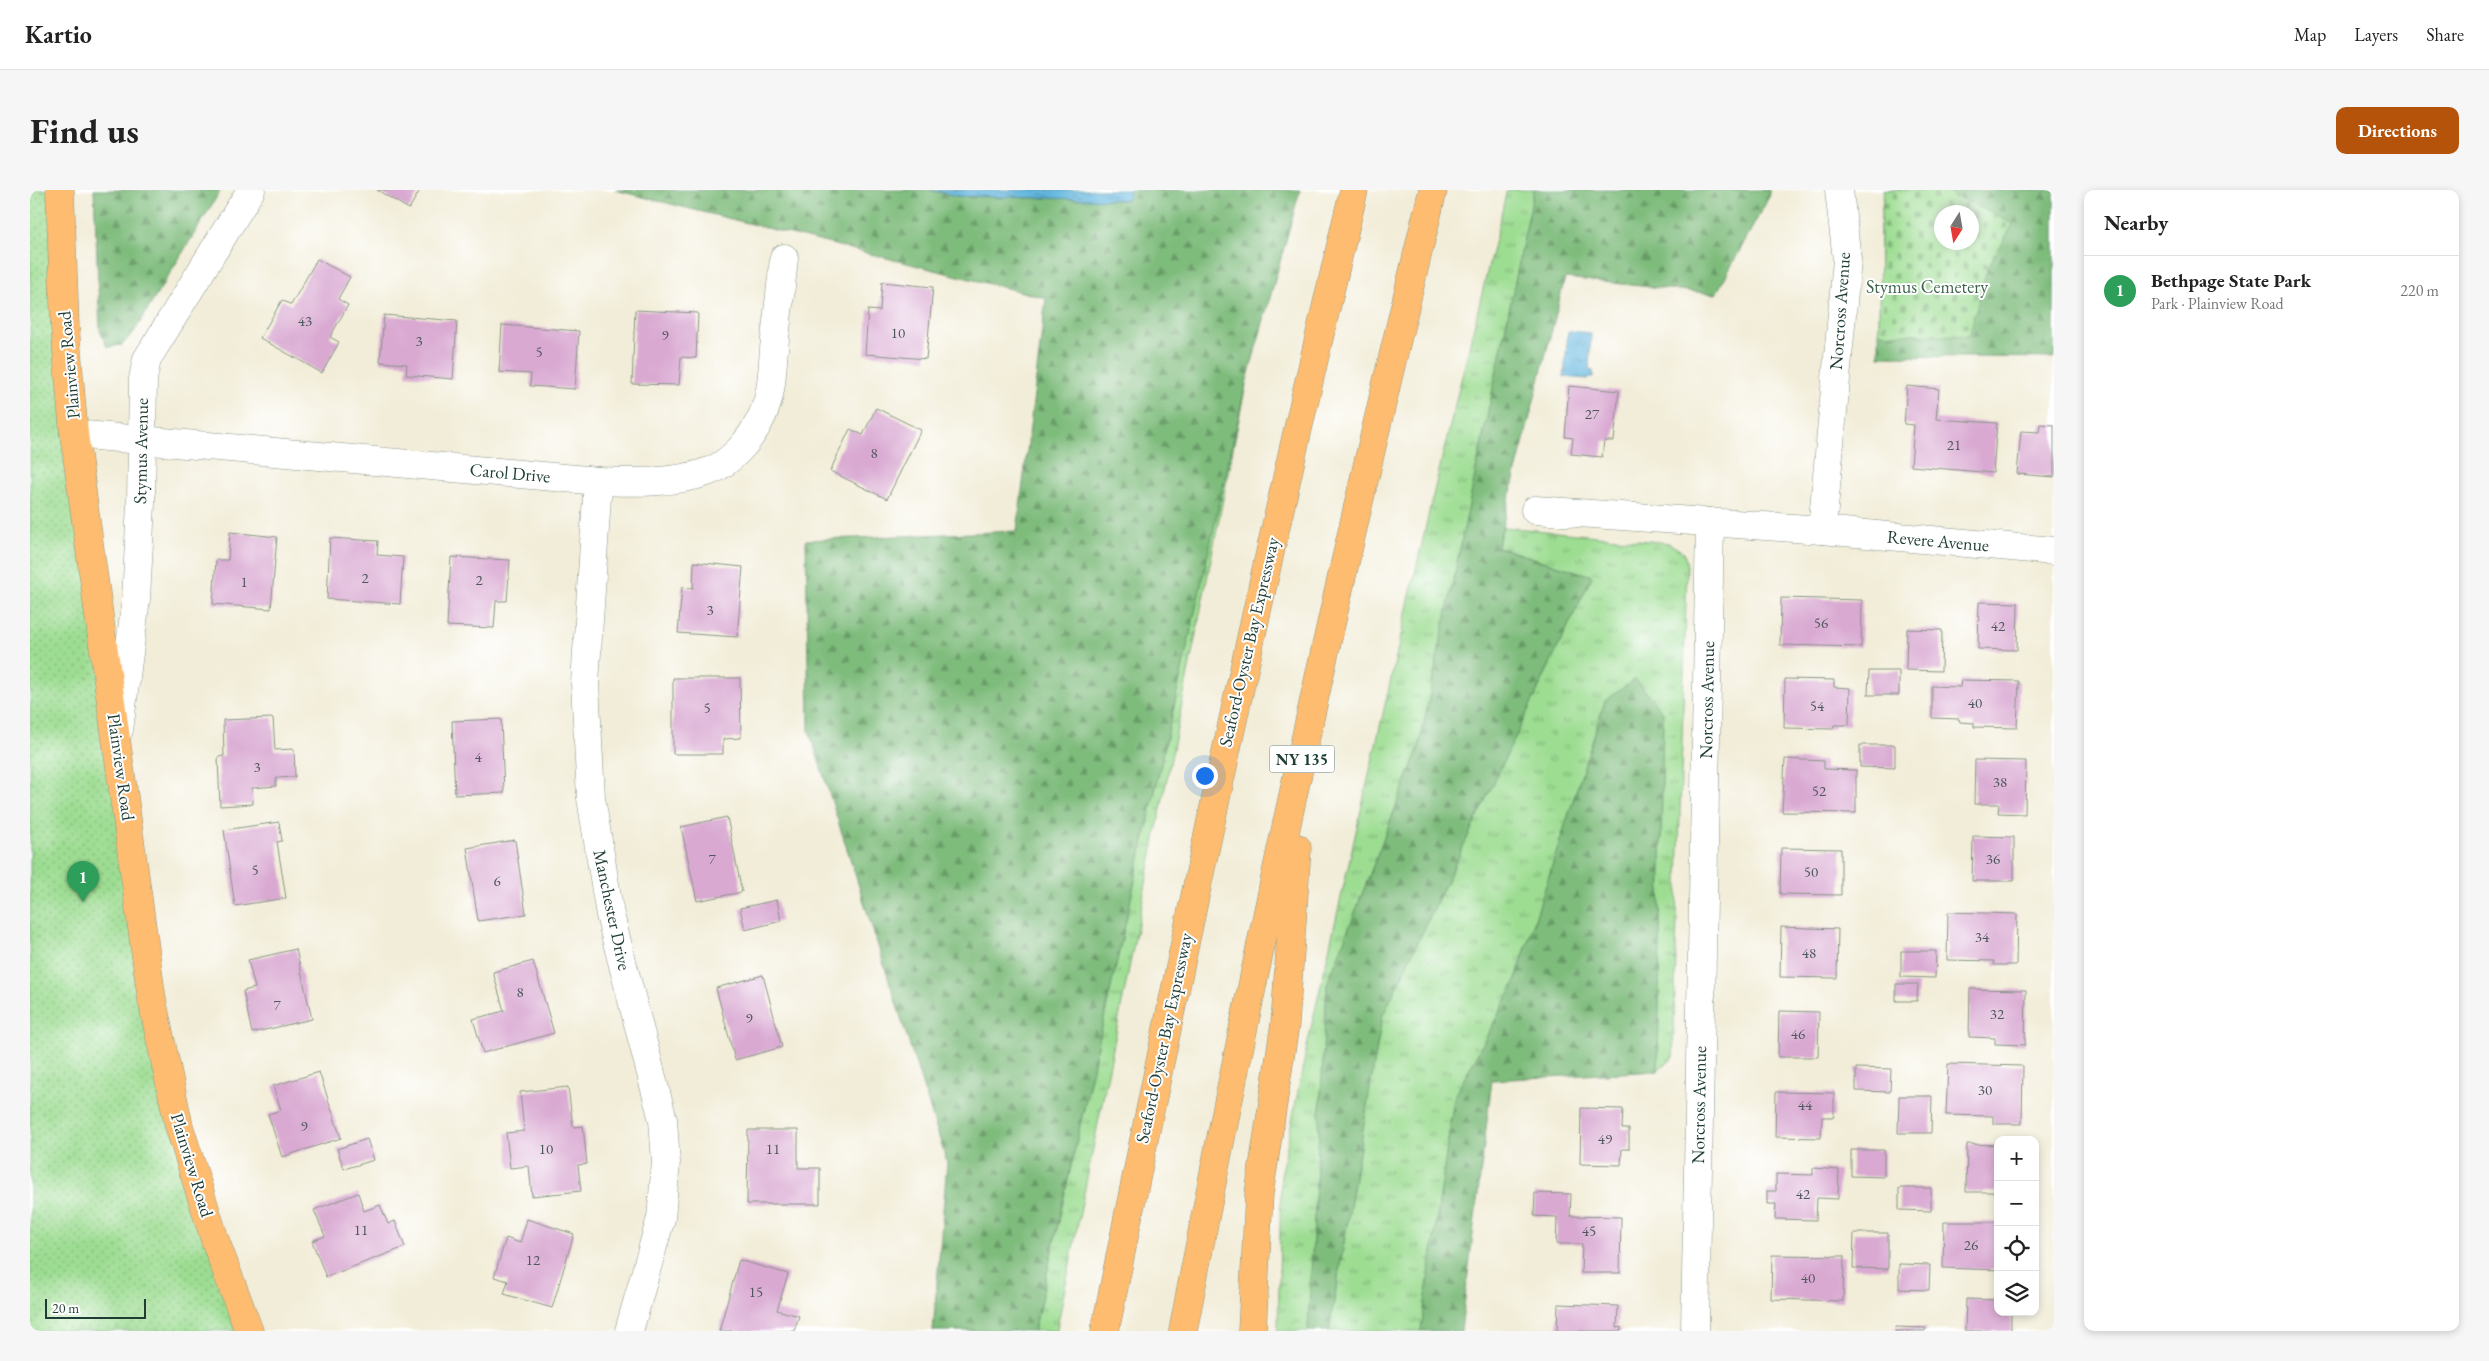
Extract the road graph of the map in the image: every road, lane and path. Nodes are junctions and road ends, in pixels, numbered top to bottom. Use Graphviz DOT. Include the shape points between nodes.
graph roads {
  1 [pos="60,190"];
  2 [pos="252,190"];
  3 [pos="1354,190"];
  4 [pos="1433,190"];
  5 [pos="1839,190"];
  6 [pos="784,258"];
  7 [pos="74,434"];
  8 [pos="142,441"];
  9 [pos="598,481"];
  10 [pos="1535,510"];
  11 [pos="1710,522"];
  12 [pos="1822,530"];
  13 [pos="2054,551"];
  14 [pos="118,741"];
  15 [pos="1304,750"];
  16 [pos="249,1331"];
  17 [pos="629,1331"];
  18 [pos="1105,1331"];
  19 [pos="1183,1331"];
  20 [pos="1252,1331"];
  21 [pos="1695,1331"];
  1 -- 7 [label="main road, Plainview Road" via="64,327"];
  2 -- 8 [label="street, Stymus Avenue" via="147,360 143,379"];
  3 -- 18 [label="main road, Seaford-Oyster Bay Expressway" via="1224,750"];
  4 -- 15 [label="main road, NY 135" via="1368,459"];
  5 -- 12 [label="street, Norcross Avenue" via="1846,260"];
  6 -- 9 [label="street, Carol Drive" via="770,386 763,415 750,437 734,455 709,472 676,480"];
  7 -- 8 [label="street, Carol Drive"];
  7 -- 14 [label="main road, Plainview Road"];
  8 -- 9 [label="street, Carol Drive"];
  8 -- 14 [label="street, Stymus Avenue" via="136,599"];
  9 -- 17 [label="street, Manchester Drive" via="585,683 591,798 610,915 663,1120 666,1162 661,1218"];
  10 -- 11 [label="street"];
  11 -- 12 [label="street"];
  11 -- 21 [label="street, Norcross Avenue"];
  12 -- 13 [label="street, Revere Avenue"];
  14 -- 16 [label="main road, Plainview Road" via="152,1000 179,1126 215,1240"];
  15 -- 19 [label="main road, NY 135"];
  15 -- 20 [label="main road" via="1285,1024 1259,1194"];
}
